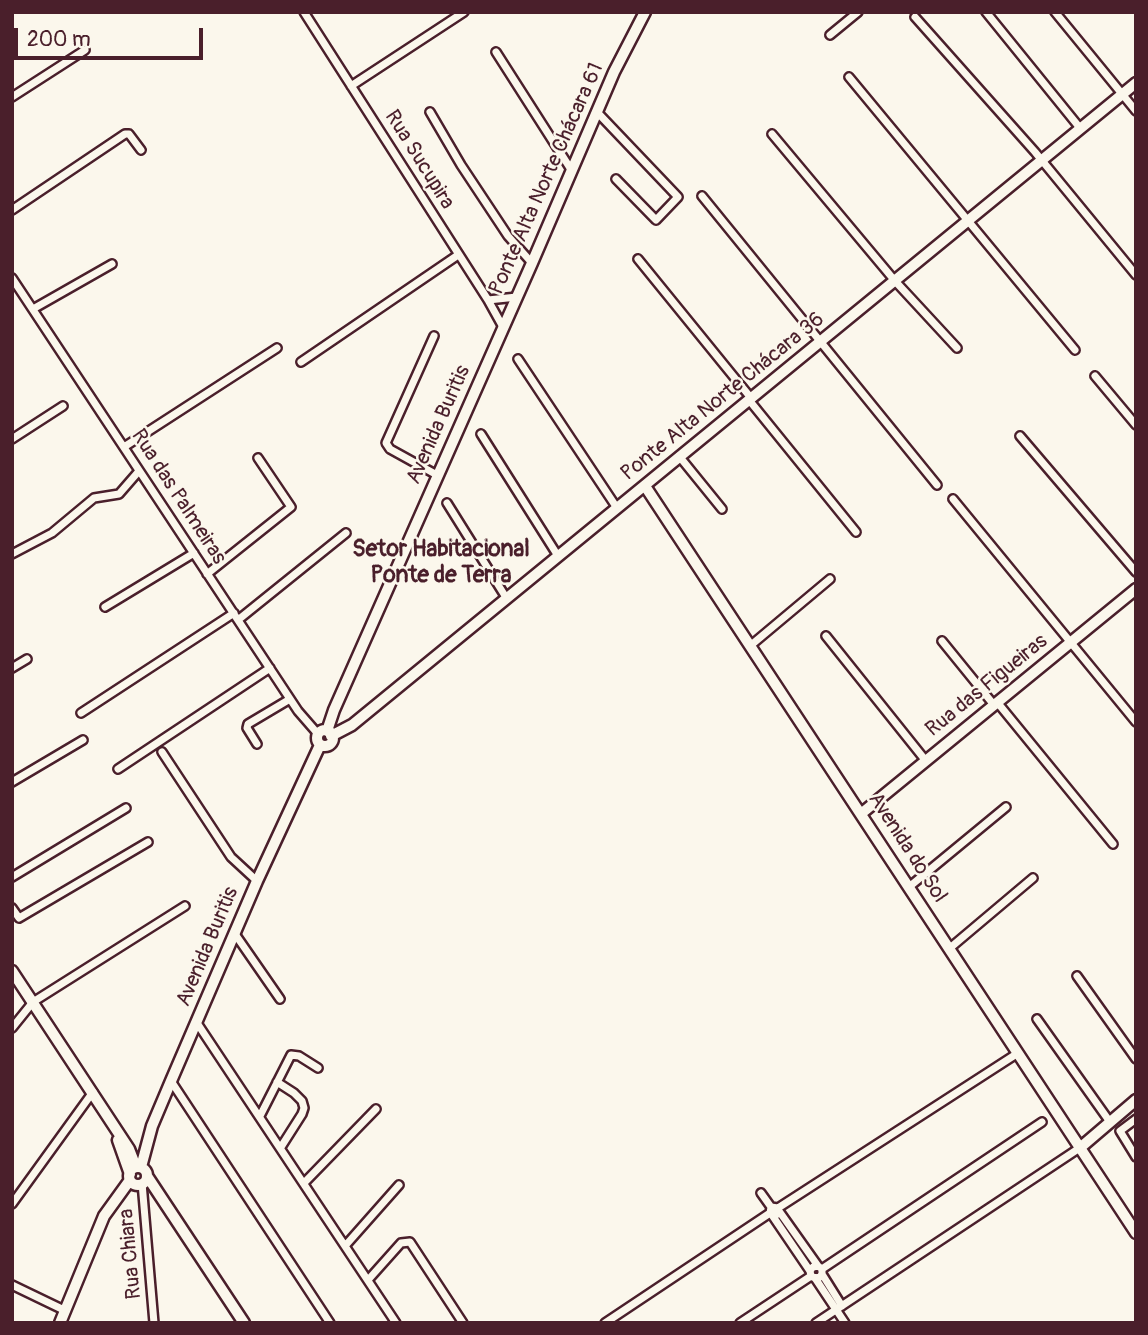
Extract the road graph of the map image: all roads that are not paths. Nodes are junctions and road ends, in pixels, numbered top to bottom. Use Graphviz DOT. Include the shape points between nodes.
graph roads {
  1 [pos="304,12"];
  2 [pos="464,12"];
  3 [pos="645,12"];
  4 [pos="858,12"];
  5 [pos="986,12"];
  6 [pos="1055,12"];
  7 [pos="915,17"];
  8 [pos="830,35"];
  9 [pos="85,50"];
  10 [pos="496,52"];
  11 [pos="849,77"];
  12 [pos="1136,83"];
  13 [pos="351,86"];
  14 [pos="1122,94"];
  15 [pos="12,97"];
  16 [pos="1136,111"];
  17 [pos="429,112"];
  18 [pos="597,113"];
  19 [pos="1080,128"];
  20 [pos="772,134"];
  21 [pos="141,150"];
  22 [pos="1041,159"];
  23 [pos="572,171"];
  24 [pos="615,179"];
  25 [pos="702,196"];
  26 [pos="12,210"];
  27 [pos="969,221"];
  28 [pos="458,255"];
  29 [pos="638,258"];
  30 [pos="532,263"];
  31 [pos="112,264"];
  32 [pos="1136,275"];
  33 [pos="12,278"];
  34 [pos="895,281"];
  35 [pos="517,297"];
  36 [pos="488,300"];
  37 [pos="33,309"];
  38 [pos="503,327"];
  39 [pos="434,336"];
  40 [pos="822,341"];
  41 [pos="277,348"];
  42 [pos="957,348"];
  43 [pos="1075,350"];
  44 [pos="518,359"];
  45 [pos="301,362"];
  46 [pos="1095,376"];
  47 [pos="750,399"];
  48 [pos="63,405"];
  49 [pos="1136,425"];
  50 [pos="481,434"];
  51 [pos="1020,436"];
  52 [pos="12,439"];
  53 [pos="124,447"];
  54 [pos="679,456"];
  55 [pos="258,458"];
  56 [pos="139,471"];
  57 [pos="437,475"];
  58 [pos="645,485"];
  59 [pos="937,485"];
  60 [pos="953,499"];
  61 [pos="447,503"];
  62 [pos="617,508"];
  63 [pos="722,509"];
  64 [pos="856,532"];
  65 [pos="346,533"];
  66 [pos="194,553"];
  67 [pos="12,554"];
  68 [pos="558,556"];
  69 [pos="1136,572"];
  70 [pos="208,573"];
  71 [pos="830,579"];
  72 [pos="1136,589"];
  73 [pos="506,598"];
  74 [pos="104,607"];
  75 [pos="236,617"];
  76 [pos="825,636"];
  77 [pos="942,641"];
  78 [pos="1070,643"];
  79 [pos="750,646"];
  80 [pos="27,659"];
  81 [pos="12,668"];
  82 [pos="270,668"];
  83 [pos="290,699"];
  84 [pos="996,704"];
  85 [pos="81,713"];
  86 [pos="1136,722"];
  87 [pos="324,736"];
  88 [pos="83,740"];
  89 [pos="257,744"];
  90 [pos="162,752"];
  91 [pos="926,761"];
  92 [pos="118,769"];
  93 [pos="12,782"];
  94 [pos="1006,807"];
  95 [pos="125,808"];
  96 [pos="862,813"];
  97 [pos="148,842"];
  98 [pos="1113,844"];
  99 [pos="12,877"];
  100 [pos="1033,878"];
  101 [pos="257,881"];
  102 [pos="909,887"];
  103 [pos="185,906"];
  104 [pos="12,908"];
  105 [pos="235,934"];
  106 [pos="950,948"];
  107 [pos="12,971"];
  108 [pos="1077,976"];
  109 [pos="280,999"];
  110 [pos="33,1002"];
  111 [pos="1037,1019"];
  112 [pos="197,1023"];
  113 [pos="12,1028"];
  114 [pos="1018,1053"];
  115 [pos="1136,1059"];
  116 [pos="318,1068"];
  117 [pos="171,1081"];
  118 [pos="277,1082"];
  119 [pos="93,1092"];
  120 [pos="1136,1100"];
  121 [pos="376,1109"];
  122 [pos="1122,1112"];
  123 [pos="260,1116"];
  124 [pos="1133,1121"];
  125 [pos="1042,1122"];
  126 [pos="1110,1122"];
  127 [pos="281,1147"];
  128 [pos="1081,1147"];
  129 [pos="1136,1157"];
  130 [pos="138,1175"];
  131 [pos="304,1183"];
  132 [pos="400,1185"];
  133 [pos="761,1193"];
  134 [pos="12,1204"];
  135 [pos="774,1211"];
  136 [pos="1136,1233"];
  137 [pos="345,1246"];
  138 [pos="816,1272"];
  139 [pos="368,1280"];
  140 [pos="12,1285"];
  141 [pos="839,1308"];
  142 [pos="66,1311"];
  143 [pos="60,1323"];
  144 [pos="154,1323"];
  145 [pos="244,1323"];
  146 [pos="330,1323"];
  147 [pos="396,1323"];
  148 [pos="463,1323"];
  149 [pos="605,1323"];
  150 [pos="740,1323"];
  151 [pos="816,1323"];
  152 [pos="845,1323"];
  1 -- 13 [label="street, Rua Sucupira"];
  2 -- 13 [label="street"];
  3 -- 18 [label="street, Ponte Alta Norte Chácara 61"];
  4 -- 8 [label="street"];
  5 -- 19 [label="street"];
  6 -- 14 [label="street"];
  7 -- 22 [label="street"];
  9 -- 15 [label="street"];
  10 -- 23 [label="street"];
  11 -- 27 [label="street"];
  12 -- 14 [label="street, Ponte Alta Norte Chácara 36"];
  13 -- 28 [label="street, Rua Sucupira"];
  14 -- 16 [label="street"];
  14 -- 19 [label="street, Ponte Alta Norte Chácara 36"];
  17 -- 30 [label="street" via="508,236"];
  18 -- 23 [label="street, Ponte Alta Norte Chácara 61"];
  18 -- 24 [label="street" via="678,197 656,220"];
  19 -- 22 [label="street, Ponte Alta Norte Chácara 36"];
  20 -- 34 [label="street"];
  21 -- 26 [label="street" via="125,134"];
  22 -- 27 [label="street, Ponte Alta Norte Chácara 36"];
  22 -- 32 [label="street"];
  23 -- 30 [label="street, Ponte Alta Norte Chácara 61"];
  25 -- 40 [label="street"];
  27 -- 34 [label="street, Ponte Alta Norte Chácara 36"];
  27 -- 43 [label="street"];
  28 -- 36 [label="street, Rua Sucupira"];
  28 -- 45 [label="street"];
  29 -- 47 [label="street"];
  30 -- 35 [label="street, Ponte Alta Norte Chácara 61"];
  31 -- 37 [label="street"];
  33 -- 37 [label="street, Rua das Palmeiras"];
  34 -- 40 [label="street, Ponte Alta Norte Chácara 36"];
  34 -- 42 [label="street"];
  35 -- 36 [label="street"];
  35 -- 38 [label="street, Ponte Alta Norte Chácara 61"];
  36 -- 38 [label="street, Rua Sucupira"];
  37 -- 53 [label="street, Rua das Palmeiras"];
  38 -- 57 [label="street, Avenida Buritis"];
  39 -- 57 [label="street" via="386,443"];
  40 -- 47 [label="street, Ponte Alta Norte Chácara 36"];
  40 -- 59 [label="street"];
  41 -- 53 [label="street"];
  44 -- 62 [label="street"];
  46 -- 49 [label="street"];
  47 -- 54 [label="street, Ponte Alta Norte Chácara 36"];
  47 -- 64 [label="street"];
  48 -- 52 [label="street"];
  50 -- 68 [label="street"];
  51 -- 69 [label="street"];
  53 -- 56 [label="street, Rua das Palmeiras"];
  54 -- 58 [label="street, Ponte Alta Norte Chácara 36"];
  54 -- 63 [label="street"];
  55 -- 70 [label="street" via="291,506"];
  56 -- 66 [label="street, Rua das Palmeiras"];
  56 -- 67 [label="street" via="119,494 94,498 52,533"];
  57 -- 87 [label="street, Avenida Buritis"];
  58 -- 62 [label="street, Ponte Alta Norte Chácara 36"];
  58 -- 79 [label="street, Avenida do Sol"];
  60 -- 78 [label="street"];
  61 -- 73 [label="street"];
  62 -- 68 [label="street, Ponte Alta Norte Chácara 36"];
  65 -- 75 [label="street"];
  66 -- 70 [label="street, Rua das Palmeiras"];
  66 -- 74 [label="street"];
  68 -- 73 [label="street, Ponte Alta Norte Chácara 36"];
  70 -- 75 [label="street, Rua das Palmeiras"];
  71 -- 79 [label="street"];
  72 -- 78 [label="street, Rua das Figueiras"];
  73 -- 87 [label="street, Ponte Alta Norte Chácara 36" via="352,725"];
  75 -- 82 [label="street, Rua das Palmeiras"];
  75 -- 85 [label="street"];
  76 -- 91 [label="street"];
  77 -- 84 [label="street"];
  78 -- 84 [label="street, Rua das Figueiras"];
  78 -- 86 [label="street"];
  79 -- 96 [label="street, Avenida do Sol"];
  80 -- 81 [label="street"];
  82 -- 83 [label="street, Rua das Palmeiras"];
  82 -- 92 [label="street"];
  83 -- 87 [label="street, Rua das Palmeiras"];
  83 -- 89 [label="street" via="248,724"];
  84 -- 91 [label="street, Rua das Figueiras"];
  84 -- 98 [label="street"];
  87 -- 101 [label="street, Avenida Buritis"];
  88 -- 93 [label="street"];
  90 -- 101 [label="street" via="231,857"];
  91 -- 96 [label="street, Rua das Figueiras"];
  94 -- 102 [label="street"];
  95 -- 99 [label="street"];
  96 -- 102 [label="street, Avenida do Sol"];
  97 -- 104 [label="street" via="19,918"];
  100 -- 106 [label="street"];
  101 -- 105 [label="street, Avenida Buritis"];
  102 -- 106 [label="street, Avenida do Sol"];
  103 -- 110 [label="street"];
  105 -- 109 [label="street"];
  105 -- 112 [label="street, Avenida Buritis"];
  106 -- 114 [label="street, Avenida do Sol"];
  107 -- 110 [label="street"];
  108 -- 115 [label="street"];
  110 -- 113 [label="street"];
  110 -- 119 [label="street"];
  111 -- 126 [label="street"];
  112 -- 117 [label="street, Avenida Buritis"];
  112 -- 123 [label="street"];
  114 -- 128 [label="street, Avenida do Sol"];
  114 -- 135 [label="street"];
  116 -- 118 [label="street" via="291,1055"];
  117 -- 130 [label="street, Avenida Buritis"];
  117 -- 146 [label="street"];
  118 -- 123 [label="street"];
  118 -- 127 [label="street" via="294,1093 303,1108"];
  119 -- 130 [label="street" via="129,1149"];
  119 -- 134 [label="street"];
  120 -- 122 [label="street"];
  121 -- 131 [label="street"];
  122 -- 124 [label="street"];
  122 -- 126 [label="street"];
  123 -- 127 [label="street"];
  124 -- 129 [label="street" via="1119,1131"];
  125 -- 138 [label="street"];
  126 -- 128 [label="street"];
  127 -- 131 [label="street"];
  128 -- 136 [label="street, Avenida do Sol"];
  128 -- 141 [label="street"];
  130 -- 142 [label="street, Avenida Buritis" via="104,1216"];
  130 -- 144 [label="street, Rua Chiara" via="148,1227"];
  130 -- 145 [label="street"];
  131 -- 137 [label="street"];
  132 -- 137 [label="street"];
  133 -- 135 [label="street"];
  135 -- 138 [label="street"];
  135 -- 149 [label="street"];
  137 -- 139 [label="street"];
  138 -- 141 [label="street"];
  138 -- 150 [label="street"];
  139 -- 147 [label="street"];
  139 -- 148 [label="street" via="401,1243 410,1242"];
  140 -- 142 [label="street"];
  141 -- 151 [label="street"];
  141 -- 152 [label="street"];
  142 -- 143 [label="street, Avenida Buritis"];
}
